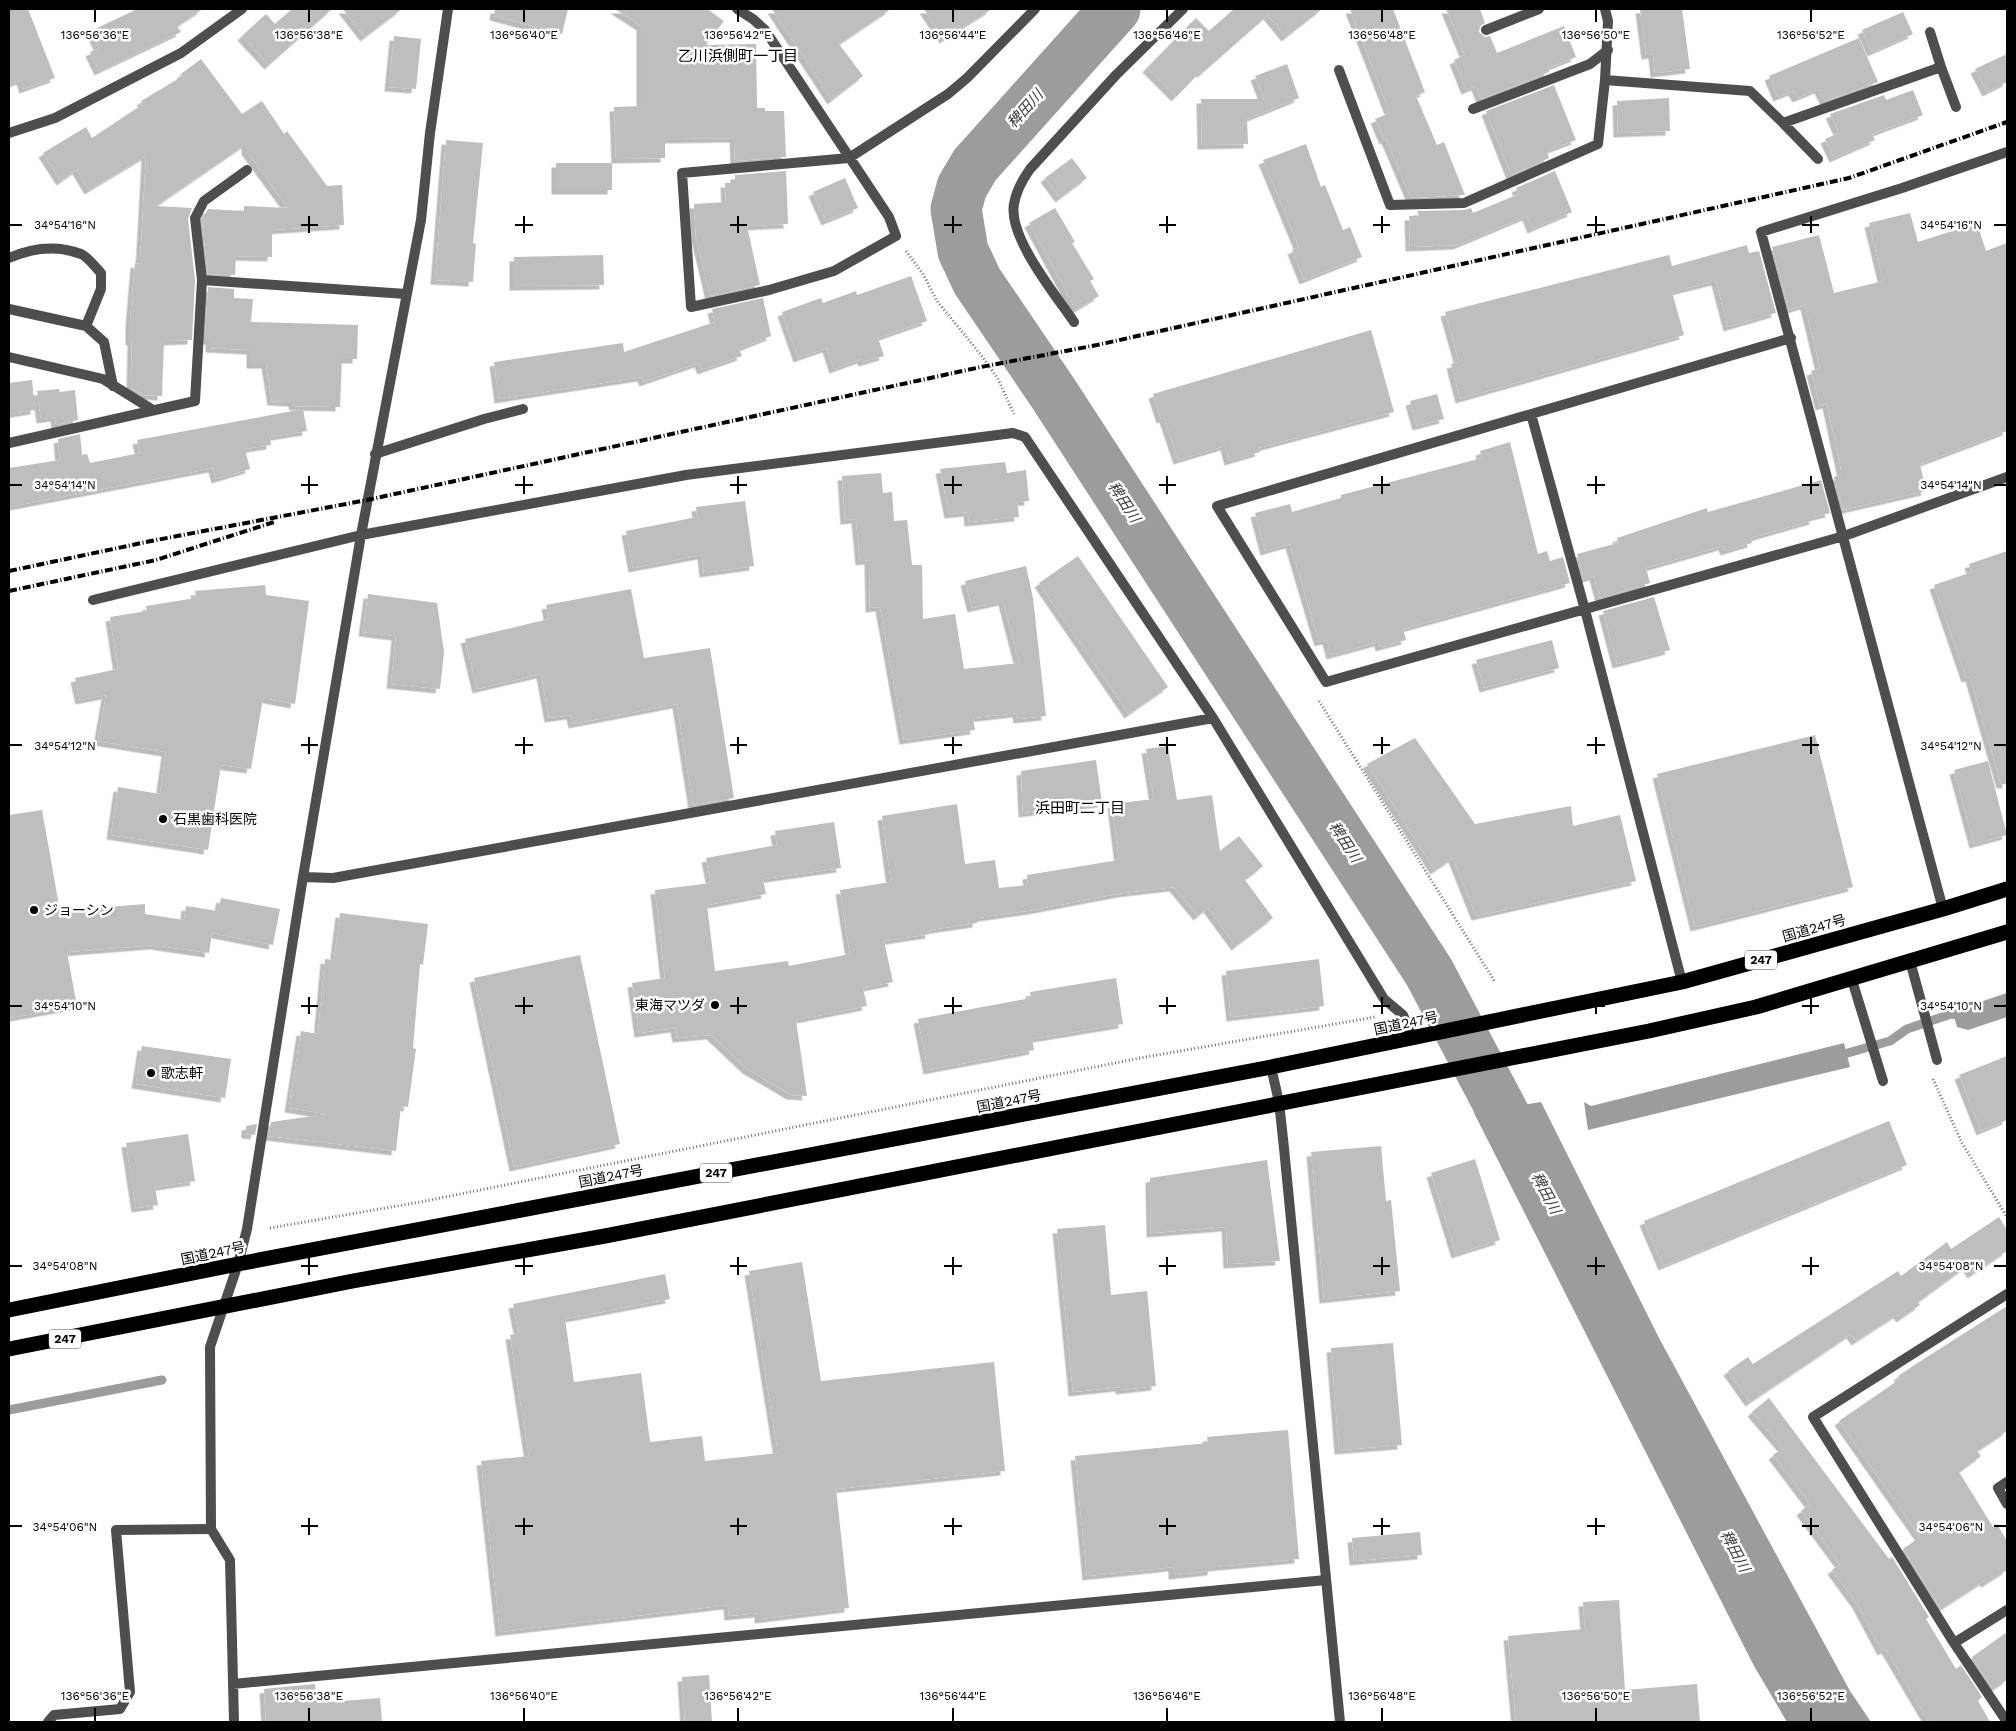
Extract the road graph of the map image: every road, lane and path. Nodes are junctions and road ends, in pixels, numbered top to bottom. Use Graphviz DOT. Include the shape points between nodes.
graph roads {
  1 [pos="242,9"];
  2 [pos="448,9"];
  3 [pos="737,9"];
  4 [pos="1035,9"];
  5 [pos="1183,9"];
  6 [pos="1539,9"];
  7 [pos="1605,9"];
  8 [pos="1486,30"];
  9 [pos="1930,32"];
  10 [pos="1608,50"];
  11 [pos="1941,67"];
  12 [pos="1339,70"];
  13 [pos="1605,80"];
  14 [pos="1956,107"];
  15 [pos="1473,109"];
  16 [pos="1783,123"];
  17 [pos="9,133"];
  18 [pos="2007,152"];
  19 [pos="849,158"];
  20 [pos="1818,159"];
  21 [pos="247,170"];
  22 [pos="896,236"];
  23 [pos="9,258"];
  24 [pos="202,280"];
  25 [pos="406,294"];
  26 [pos="9,309"];
  27 [pos="1074,322"];
  28 [pos="86,326"];
  29 [pos="1791,338"];
  30 [pos="9,357"];
  31 [pos="113,386"];
  32 [pos="153,410"];
  33 [pos="522,410"];
  34 [pos="1530,414"];
  35 [pos="1025,437"];
  36 [pos="9,443"];
  37 [pos="376,454"];
  38 [pos="2007,477"];
  39 [pos="361,535"];
  40 [pos="1844,536"];
  41 [pos="93,600"];
  42 [pos="1585,610"];
  43 [pos="1326,682"];
  44 [pos="1213,718"];
  45 [pos="302,877"];
  46 [pos="2007,889"];
  47 [pos="1943,910"];
  48 [pos="2007,932"];
  49 [pos="1910,962"];
  50 [pos="1852,980"];
  51 [pos="1495,982"];
  52 [pos="1682,982"];
  53 [pos="1403,1015"];
  54 [pos="1418,1037"];
  55 [pos="1937,1060"];
  56 [pos="1271,1067"];
  57 [pos="1931,1076"];
  58 [pos="1883,1081"];
  59 [pos="1279,1102"];
  60 [pos="2007,1217"];
  61 [pos="270,1228"];
  62 [pos="238,1264"];
  63 [pos="2007,1294"];
  64 [pos="222,1308"];
  65 [pos="9,1310"];
  66 [pos="9,1349"];
  67 [pos="2007,1482"];
  68 [pos="2007,1504"];
  69 [pos="211,1529"];
  70 [pos="1326,1580"];
  71 [pos="2007,1610"];
  72 [pos="1954,1643"];
  73 [pos="233,1684"];
  74 [pos="48,1722"];
  75 [pos="234,1722"];
  76 [pos="1340,1722"];
  77 [pos="2007,1722"];
  1 -- 17 [label="street" via="180,53 55,118"];
  2 -- 25 [label="street" via="421,220"];
  3 -- 19 [label="street" via="765,30"];
  4 -- 19 [label="street" via="948,94"];
  5 -- 27 [label="street" via="1090,104 1020,184 1013,216 1018,234"];
  6 -- 8 [label="street"];
  7 -- 10 [label="street"];
  9 -- 11 [label="street"];
  10 -- 13 [label="street"];
  10 -- 15 [label="street" via="1590,64"];
  11 -- 14 [label="street"];
  11 -- 16 [label="street"];
  12 -- 13 [label="street" via="1390,205 1464,203 1598,144"];
  13 -- 16 [label="street" via="1750,91"];
  16 -- 20 [label="street"];
  18 -- 29 [label="street" via="1761,232"];
  19 -- 22 [label="street" via="889,217"];
  19 -- 22 [label="street" via="682,173 691,307 769,290 834,271"];
  21 -- 24 [label="street" via="204,201 195,218"];
  22 -- 35 [label="path" via="923,274 937,301 998,380"];
  23 -- 28 [label="street" via="28,250 54,249 82,255 101,273 101,289"];
  24 -- 25 [label="street"];
  24 -- 32 [label="street" via="195,401"];
  25 -- 37 [label="street"];
  26 -- 28 [label="street"];
  28 -- 31 [label="street" via="104,342"];
  29 -- 34 [label="street"];
  29 -- 40 [label="street"];
  30 -- 31 [label="street" via="103,380"];
  31 -- 32 [label="street"];
  32 -- 36 [label="street"];
  33 -- 37 [label="street"];
  34 -- 42 [label="street"];
  34 -- 43 [label="street" via="1217,506"];
  35 -- 39 [label="street" via="1013,433 686,475"];
  35 -- 44 [label="street"];
  37 -- 39 [label="street"];
  38 -- 40 [label="street"];
  39 -- 41 [label="street"];
  39 -- 45 [label="street"];
  40 -- 42 [label="street"];
  40 -- 47 [label="street"];
  42 -- 43 [label="street"];
  42 -- 52 [label="street"];
  43 -- 51 [label="path" via="1313,690"];
  44 -- 45 [label="street" via="333,878"];
  44 -- 53 [label="street" via="1384,999"];
  45 -- 62 [label="street" via="249,1219"];
  46 -- 47 [label="highway, 国道247号 / 247"];
  47 -- 52 [label="highway, 国道247号 / 247"];
  48 -- 49 [label="highway, 247"];
  49 -- 50 [label="highway, 247"];
  49 -- 55 [label="street"];
  50 -- 58 [label="street"];
  50 -- 59 [label="highway, 247" via="1756,1007"];
  52 -- 54 [label="highway, 国道247号 / 247"];
  53 -- 54 [label="street"];
  53 -- 61 [label="path" via="1380,1016 1140,1058 430,1200"];
  54 -- 56 [label="highway, 国道247号 / 247"];
  56 -- 59 [label="street"];
  56 -- 62 [label="highway, 国道247号 / 247"];
  57 -- 60 [label="path" via="1962,1143"];
  59 -- 64 [label="highway, 247"];
  59 -- 70 [label="street"];
  62 -- 64 [label="street"];
  62 -- 65 [label="highway, 国道247号 / 247"];
  63 -- 72 [label="street" via="1813,1417"];
  64 -- 66 [label="highway, 247"];
  64 -- 69 [label="street" via="210,1347"];
  67 -- 68 [label="street" via="1998,1488"];
  69 -- 73 [label="street" via="230,1560"];
  69 -- 74 [label="street" via="116,1530 130,1692 120,1709 54,1715"];
  70 -- 73 [label="street"];
  70 -- 76 [label="street"];
  71 -- 72 [label="street"];
  72 -- 77 [label="street"];
  73 -- 75 [label="street"];
}
